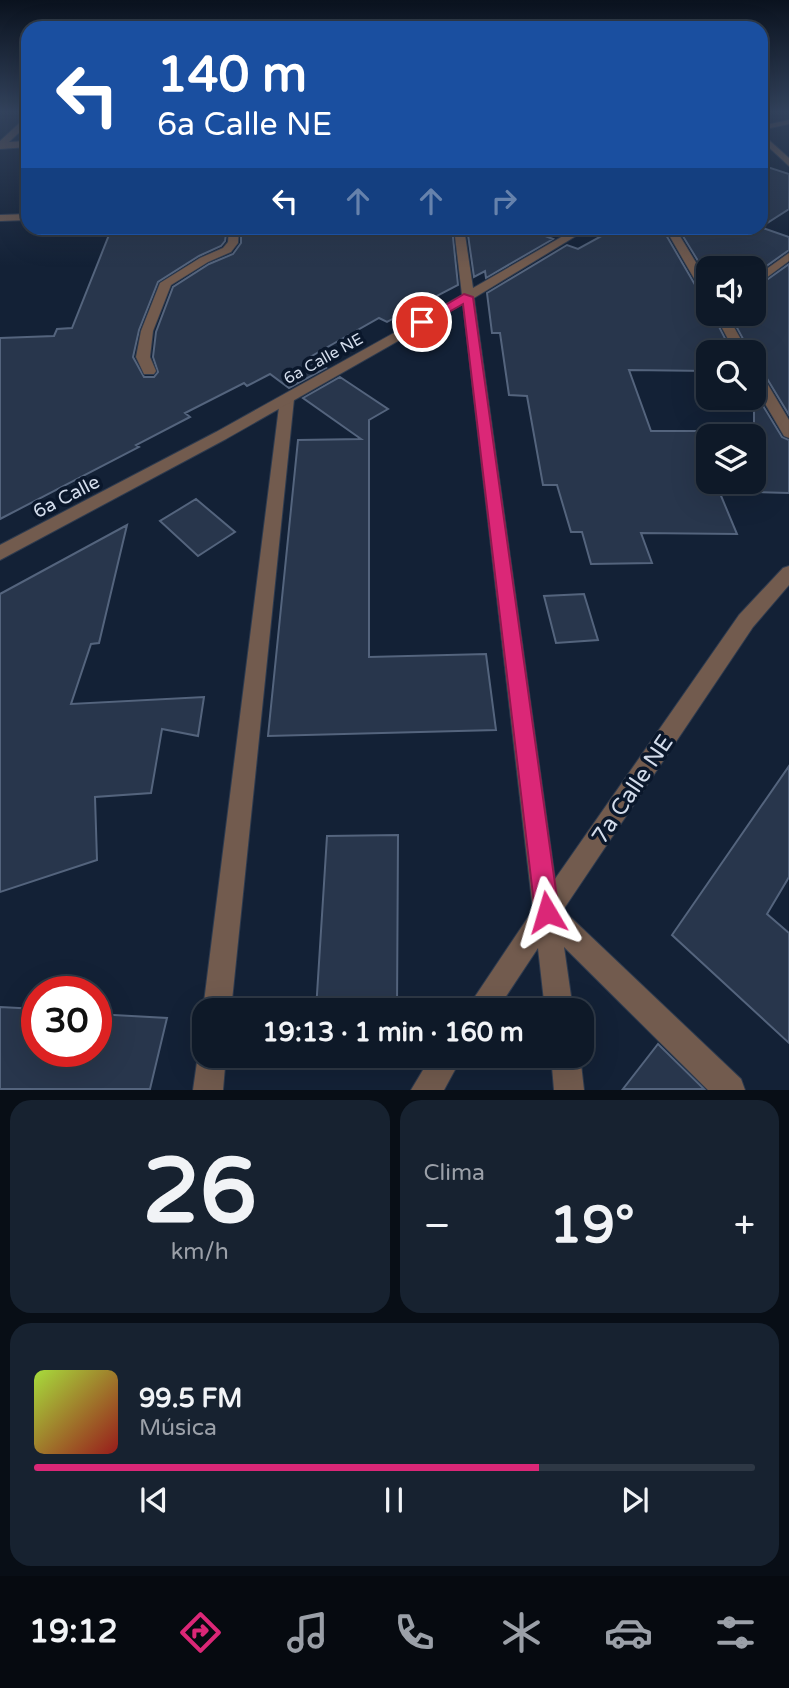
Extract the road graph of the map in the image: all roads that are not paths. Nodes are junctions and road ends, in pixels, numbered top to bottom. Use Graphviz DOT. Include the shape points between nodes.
graph roads {
  1 [pos="21,217"];
  2 [pos="0,218"];
  3 [pos="234,235"];
  4 [pos="460,235"];
  5 [pos="572,235"];
  6 [pos="674,235"];
  7 [pos="789,256"];
  8 [pos="696,272"];
  9 [pos="766,274"];
  10 [pos="468,297"];
  11 [pos="149,371"];
  12 [pos="766,394"];
  13 [pos="287,399"];
  14 [pos="789,433"];
  15 [pos="152,475"];
  16 [pos="0,554"];
  17 [pos="789,573"];
  18 [pos="547,912"];
  19 [pos="218,998"];
  20 [pos="488,998"];
  21 [pos="558,998"];
  22 [pos="211,1068"];
  23 [pos="440,1068"];
  24 [pos="566,1068"];
  25 [pos="208,1090"];
  26 [pos="426,1090"];
  27 [pos="569,1090"];
  28 [pos="730,1090"];
  1 -- 2 [label="street"];
  3 -- 11 [label="street" via="227,250 166,283 147,331 143,357"];
  4 -- 10 [label="street"];
  5 -- 10 [label="street, 6a Calle NE"];
  6 -- 8 [label="street"];
  7 -- 9 [label="street"];
  10 -- 13 [label="street, 6a Calle NE"];
  10 -- 18 [label="street"];
  12 -- 14 [label="street"];
  13 -- 15 [label="street, 6a Calle NE"];
  13 -- 19 [label="street"];
  15 -- 16 [label="street, 6a Calle"];
  17 -- 18 [label="street, 7a Calle NE" via="746,621"];
  18 -- 20 [label="street, 7a Calle NE"];
  18 -- 21 [label="street"];
  18 -- 28 [label="street"];
  22 -- 25 [label="street"];
  23 -- 26 [label="street"];
  24 -- 27 [label="street"];
}
